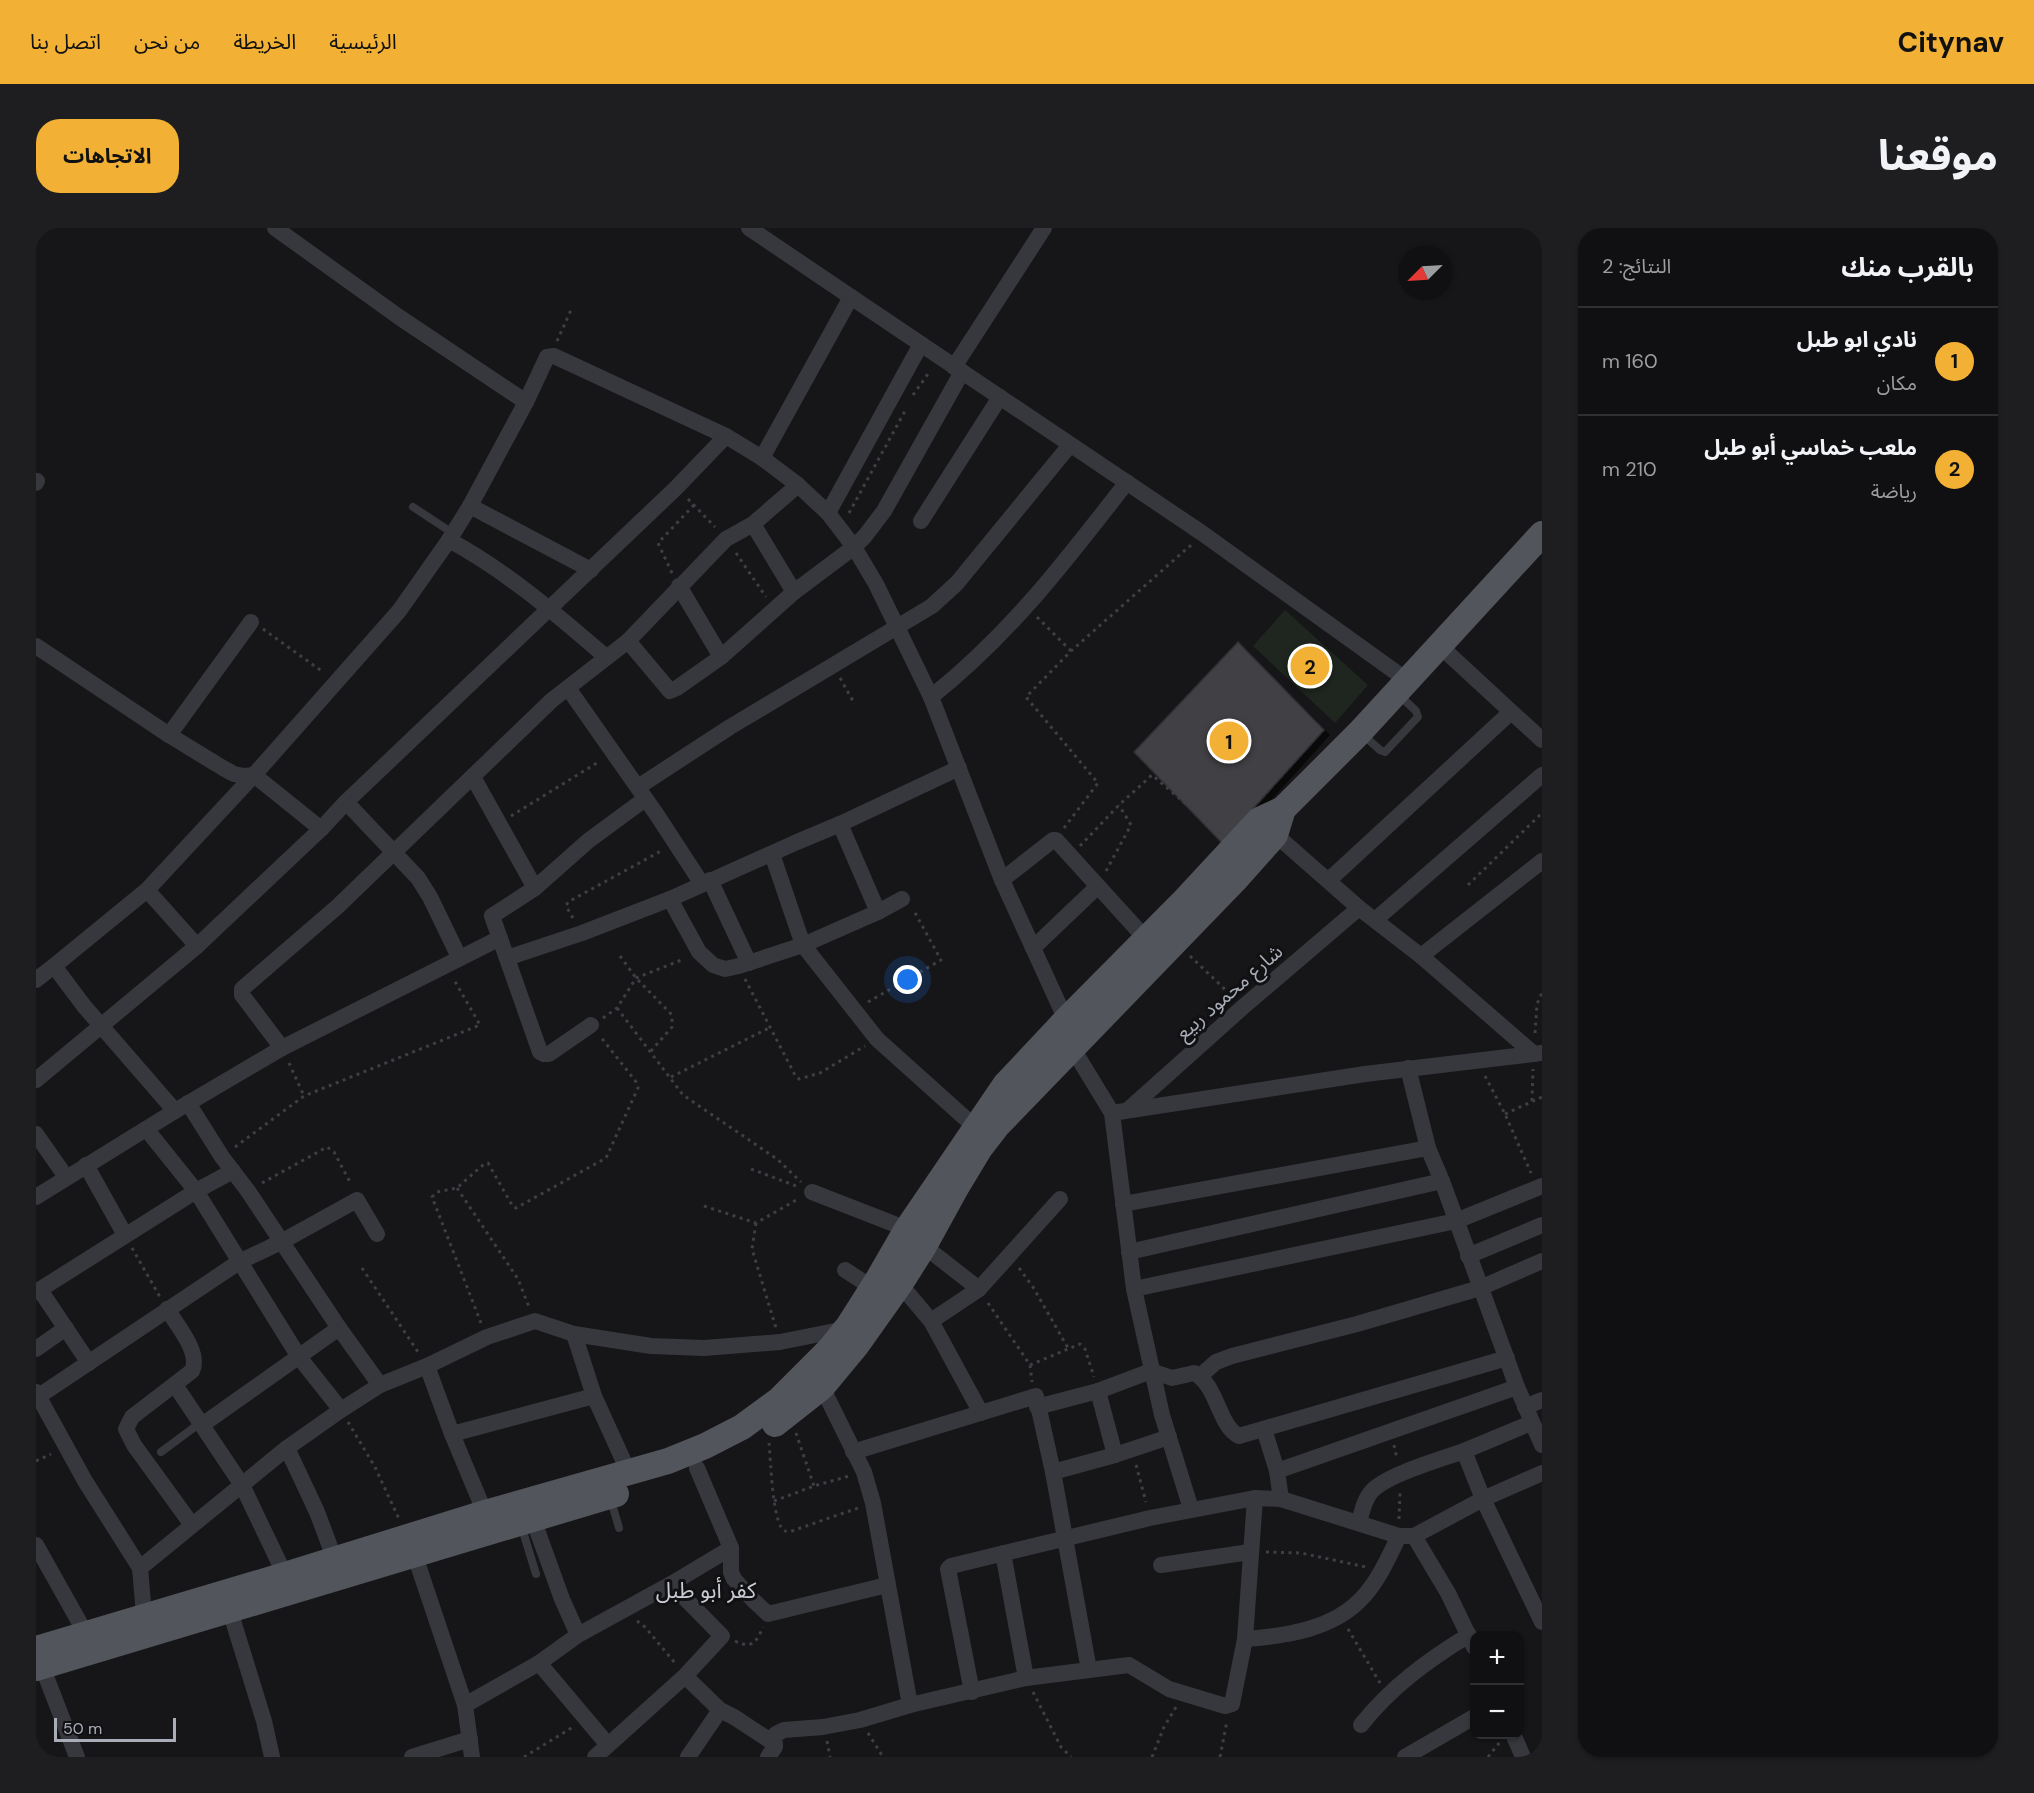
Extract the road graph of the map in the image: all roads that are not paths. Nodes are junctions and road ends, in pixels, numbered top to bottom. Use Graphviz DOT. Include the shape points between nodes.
graph roads {
  1 [pos="275,228"];
  2 [pos="749,228"];
  3 [pos="1044,228"];
  4 [pos="851,297"];
  5 [pos="921,344"];
  6 [pos="958,370"];
  7 [pos="1000,397"];
  8 [pos="526,402"];
  9 [pos="726,436"];
  10 [pos="1070,445"];
  11 [pos="762,458"];
  12 [pos="1127,482"];
  13 [pos="798,485"];
  14 [pos="470,506"];
  15 [pos="413,507"];
  16 [pos="828,513"];
  17 [pos="921,521"];
  18 [pos="753,524"];
  19 [pos="1542,534"];
  20 [pos="452,537"];
  21 [pos="854,547"];
  22 [pos="591,570"];
  23 [pos="679,586"];
  24 [pos="794,592"];
  25 [pos="551,609"];
  26 [pos="251,622"];
  27 [pos="897,627"];
  28 [pos="628,641"];
  29 [pos="36,646"];
  30 [pos="1440,646"];
  31 [pos="606,657"];
  32 [pos="721,657"];
  33 [pos="1402,687"];
  34 [pos="568,688"];
  35 [pos="931,697"];
  36 [pos="1511,712"];
  37 [pos="169,735"];
  38 [pos="1542,740"];
  39 [pos="959,768"];
  40 [pos="254,775"];
  41 [pos="1542,775"];
  42 [pos="472,777"];
  43 [pos="642,793"];
  44 [pos="346,802"];
  45 [pos="840,824"];
  46 [pos="1267,828"];
  47 [pos="321,829"];
  48 [pos="394,852"];
  49 [pos="772,854"];
  50 [pos="1542,861"];
  51 [pos="1002,880"];
  52 [pos="1329,880"];
  53 [pos="706,882"];
  54 [pos="1097,887"];
  55 [pos="536,888"];
  56 [pos="147,890"];
  57 [pos="670,899"];
  58 [pos="902,899"];
  59 [pos="1359,908"];
  60 [pos="878,912"];
  61 [pos="1375,920"];
  62 [pos="500,938"];
  63 [pos="1146,939"];
  64 [pos="803,945"];
  65 [pos="196,946"];
  66 [pos="1033,948"];
  67 [pos="1421,956"];
  68 [pos="507,958"];
  69 [pos="452,961"];
  70 [pos="744,965"];
  71 [pos="54,966"];
  72 [pos="36,980"];
  73 [pos="1066,1020"];
  74 [pos="591,1025"];
  75 [pos="101,1026"];
  76 [pos="282,1048"];
  77 [pos="1074,1049"];
  78 [pos="1538,1053"];
  79 [pos="1408,1068"];
  80 [pos="36,1080"];
  81 [pos="181,1107"];
  82 [pos="1120,1111"];
  83 [pos="975,1127"];
  84 [pos="147,1130"];
  85 [pos="36,1134"];
  86 [pos="1428,1148"];
  87 [pos="86,1165"];
  88 [pos="233,1171"];
  89 [pos="66,1177"];
  90 [pos="1442,1181"];
  91 [pos="1540,1187"];
  92 [pos="196,1191"];
  93 [pos="812,1192"];
  94 [pos="36,1197"];
  95 [pos="1060,1199"];
  96 [pos="1123,1204"];
  97 [pos="1456,1221"];
  98 [pos="1542,1225"];
  99 [pos="377,1234"];
  100 [pos="125,1235"];
  101 [pos="916,1237"];
  102 [pos="281,1242"];
  103 [pos="1129,1252"];
  104 [pos="1468,1256"];
  105 [pos="1542,1261"];
  106 [pos="239,1262"];
  107 [pos="845,1270"];
  108 [pos="900,1284"];
  109 [pos="873,1288"];
  110 [pos="1134,1288"];
  111 [pos="1480,1288"];
  112 [pos="979,1289"];
  113 [pos="38,1291"];
  114 [pos="167,1309"];
  115 [pos="931,1321"];
  116 [pos="66,1328"];
  117 [pos="339,1328"];
  118 [pos="845,1329"];
  119 [pos="574,1334"];
  120 [pos="36,1349"];
  121 [pos="299,1357"];
  122 [pos="1507,1358"];
  123 [pos="89,1363"];
  124 [pos="427,1366"];
  125 [pos="1151,1371"];
  126 [pos="1200,1376"];
  127 [pos="174,1385"];
  128 [pos="380,1385"];
  129 [pos="822,1387"];
  130 [pos="1517,1387"];
  131 [pos="1098,1392"];
  132 [pos="37,1395"];
  133 [pos="594,1396"];
  134 [pos="1542,1400"];
  135 [pos="1037,1407"];
  136 [pos="341,1410"];
  137 [pos="981,1413"];
  138 [pos="1528,1415"];
  139 [pos="201,1424"];
  140 [pos="1264,1429"];
  141 [pos="452,1434"];
  142 [pos="1169,1437"];
  143 [pos="1541,1443"];
  144 [pos="287,1448"];
  145 [pos="1464,1451"];
  146 [pos="161,1452"];
  147 [pos="853,1452"];
  148 [pos="1115,1455"];
  149 [pos="698,1468"];
  150 [pos="1277,1471"];
  151 [pos="1053,1472"];
  152 [pos="629,1473"];
  153 [pos="1542,1473"];
  154 [pos="242,1485"];
  155 [pos="610,1496"];
  156 [pos="1255,1498"];
  157 [pos="1281,1499"];
  158 [pos="1483,1499"];
  159 [pos="1191,1509"];
  160 [pos="484,1513"];
  161 [pos="527,1521"];
  162 [pos="1359,1522"];
  163 [pos="192,1525"];
  164 [pos="619,1528"];
  165 [pos="1407,1536"];
  166 [pos="1065,1539"];
  167 [pos="36,1545"];
  168 [pos="411,1547"];
  169 [pos="731,1548"];
  170 [pos="1250,1552"];
  171 [pos="1003,1553"];
  172 [pos="335,1560"];
  173 [pos="1161,1565"];
  174 [pos="140,1568"];
  175 [pos="536,1574"];
  176 [pos="285,1575"];
  177 [pos="671,1584"];
  178 [pos="887,1585"];
  179 [pos="230,1611"];
  180 [pos="144,1615"];
  181 [pos="1542,1622"];
  182 [pos="86,1634"];
  183 [pos="578,1635"];
  184 [pos="1470,1637"];
  185 [pos="1245,1639"];
  186 [pos="1470,1642"];
  187 [pos="38,1661"];
  188 [pos="539,1663"];
  189 [pos="1089,1670"];
  190 [pos="685,1676"];
  191 [pos="1026,1678"];
  192 [pos="972,1692"];
  193 [pos="465,1705"];
  194 [pos="909,1705"];
  195 [pos="720,1710"];
  196 [pos="1470,1719"];
  197 [pos="1361,1725"];
  198 [pos="471,1739"];
  199 [pos="1515,1739"];
  200 [pos="608,1745"];
  201 [pos="769,1749"];
  202 [pos="77,1757"];
  203 [pos="272,1757"];
  204 [pos="412,1757"];
  205 [pos="472,1757"];
  206 [pos="595,1757"];
  207 [pos="688,1757"];
  208 [pos="1405,1757"];
  209 [pos="1523,1757"];
  1 -- 8 [label="street"];
  2 -- 4 [label="street"];
  3 -- 6 [label="street"];
  4 -- 5 [label="street"];
  4 -- 11 [label="street"];
  5 -- 6 [label="street"];
  5 -- 16 [label="street"];
  6 -- 7 [label="street"];
  6 -- 21 [label="street" via="884,511"];
  7 -- 10 [label="street"];
  7 -- 17 [label="street"];
  8 -- 9 [label="street" via="544,359 554,356"];
  8 -- 14 [label="street"];
  9 -- 11 [label="street"];
  9 -- 22 [label="street"];
  10 -- 12 [label="street"];
  10 -- 27 [label="street" via="957,583 932,606"];
  11 -- 13 [label="street"];
  12 -- 33 [label="street" via="1202,533"];
  12 -- 35 [label="street" via="1028,607 986,651"];
  13 -- 16 [label="street"];
  13 -- 18 [label="street"];
  14 -- 20 [label="street"];
  14 -- 22 [label="street"];
  15 -- 20 [label="lane"];
  16 -- 21 [label="street"];
  18 -- 23 [label="street" via="726,539"];
  18 -- 24 [label="street"];
  19 -- 30 [label="main road"];
  20 -- 25 [label="street"];
  20 -- 40 [label="street" via="399,611"];
  21 -- 24 [label="street"];
  21 -- 27 [label="street"];
  22 -- 25 [label="street"];
  23 -- 28 [label="street"];
  23 -- 32 [label="street"];
  24 -- 32 [label="street"];
  25 -- 31 [label="street"];
  25 -- 44 [label="street"];
  26 -- 37 [label="street"];
  27 -- 35 [label="street"];
  27 -- 43 [label="street" via="730,727"];
  28 -- 31 [label="street"];
  28 -- 32 [label="street" via="670,691"];
  29 -- 37 [label="street"];
  30 -- 33 [label="main road"];
  30 -- 36 [label="street"];
  31 -- 34 [label="street"];
  33 -- 46 [label="main road"];
  34 -- 42 [label="street"];
  34 -- 43 [label="street"];
  35 -- 39 [label="street"];
  36 -- 38 [label="street"];
  36 -- 52 [label="street"];
  37 -- 40 [label="street" via="234,774"];
  39 -- 45 [label="street"];
  39 -- 51 [label="street"];
  40 -- 47 [label="street"];
  40 -- 56 [label="street"];
  41 -- 61 [label="street"];
  42 -- 48 [label="street"];
  42 -- 55 [label="street"];
  43 -- 53 [label="street"];
  43 -- 55 [label="street"];
  44 -- 47 [label="street"];
  44 -- 48 [label="street"];
  45 -- 49 [label="street"];
  45 -- 60 [label="street"];
  46 -- 52 [label="street"];
  46 -- 63 [label="main road" via="1236,846"];
  46 -- 77 [label="main road" via="1234,881"];
  47 -- 65 [label="street"];
  48 -- 69 [label="street" via="430,897"];
  48 -- 76 [label="street" via="241,991"];
  49 -- 53 [label="street"];
  49 -- 64 [label="street"];
  50 -- 67 [label="street"];
  51 -- 54 [label="street" via="1054,840"];
  51 -- 66 [label="street"];
  52 -- 59 [label="street"];
  53 -- 57 [label="street"];
  53 -- 70 [label="street"];
  54 -- 63 [label="street"];
  54 -- 66 [label="street"];
  55 -- 62 [label="street" via="492,916"];
  56 -- 65 [label="street"];
  56 -- 71 [label="street"];
  57 -- 68 [label="street"];
  57 -- 70 [label="street" via="699,952 713,965"];
  58 -- 60 [label="street"];
  59 -- 61 [label="street"];
  59 -- 82 [label="street, شارع محمود ربيع"];
  60 -- 64 [label="street"];
  61 -- 67 [label="street"];
  62 -- 68 [label="street"];
  62 -- 69 [label="street"];
  63 -- 73 [label="main road"];
  64 -- 70 [label="street"];
  64 -- 83 [label="street" via="877,1039"];
  65 -- 75 [label="street"];
  66 -- 73 [label="street"];
  67 -- 78 [label="street"];
  68 -- 74 [label="street" via="541,1053 549,1054"];
  69 -- 76 [label="street"];
  71 -- 72 [label="street"];
  71 -- 75 [label="street"];
  73 -- 83 [label="main road" via="1005,1085"];
  75 -- 80 [label="street"];
  75 -- 81 [label="street"];
  76 -- 81 [label="street"];
  77 -- 82 [label="street"];
  77 -- 101 [label="main road" via="1022,1099 980,1148"];
  78 -- 79 [label="street"];
  79 -- 82 [label="street"];
  79 -- 86 [label="street"];
  81 -- 84 [label="street"];
  81 -- 88 [label="street"];
  82 -- 96 [label="street"];
  83 -- 101 [label="main road" via="940,1182"];
  84 -- 87 [label="street"];
  84 -- 92 [label="street"];
  85 -- 89 [label="street"];
  86 -- 90 [label="street"];
  86 -- 96 [label="street"];
  87 -- 89 [label="street"];
  87 -- 100 [label="street"];
  88 -- 92 [label="street"];
  88 -- 102 [label="street"];
  89 -- 94 [label="street"];
  90 -- 97 [label="street"];
  90 -- 103 [label="street"];
  91 -- 97 [label="street"];
  92 -- 100 [label="street"];
  92 -- 106 [label="street"];
  93 -- 101 [label="street"];
  95 -- 112 [label="street"];
  96 -- 103 [label="street"];
  97 -- 104 [label="street"];
  97 -- 110 [label="street"];
  98 -- 104 [label="street"];
  99 -- 102 [label="street" via="357,1200"];
  100 -- 113 [label="street"];
  101 -- 108 [label="main road"];
  101 -- 109 [label="main road"];
  101 -- 112 [label="street"];
  102 -- 106 [label="street"];
  102 -- 117 [label="street"];
  103 -- 110 [label="street"];
  104 -- 111 [label="street"];
  105 -- 111 [label="street"];
  106 -- 114 [label="street"];
  106 -- 121 [label="street"];
  107 -- 109 [label="street"];
  108 -- 115 [label="street"];
  108 -- 129 [label="main road"];
  109 -- 118 [label="main road"];
  110 -- 125 [label="street"];
  111 -- 122 [label="street"];
  111 -- 126 [label="street" via="1232,1356 1216,1362"];
  112 -- 115 [label="street"];
  113 -- 116 [label="street"];
  114 -- 123 [label="street"];
  114 -- 127 [label="street" via="196,1358 192,1371"];
  115 -- 137 [label="street"];
  116 -- 120 [label="street"];
  116 -- 123 [label="street"];
  117 -- 121 [label="street"];
  117 -- 128 [label="street"];
  118 -- 119 [label="street" via="780,1342 704,1348 651,1346"];
  118 -- 152 [label="main road" via="779,1400 742,1428 705,1446"];
  119 -- 124 [label="street" via="535,1321 487,1337"];
  119 -- 133 [label="street"];
  121 -- 136 [label="street"];
  121 -- 139 [label="street"];
  122 -- 130 [label="street"];
  122 -- 140 [label="street"];
  123 -- 132 [label="street"];
  124 -- 128 [label="street"];
  124 -- 141 [label="street"];
  125 -- 126 [label="street" via="1172,1378 1194,1373"];
  125 -- 131 [label="street"];
  125 -- 142 [label="street"];
  126 -- 140 [label="street" via="1234,1434"];
  127 -- 139 [label="street"];
  127 -- 163 [label="street" via="132,1417 126,1429"];
  128 -- 136 [label="street"];
  129 -- 147 [label="street"];
  129 -- 149 [label="main road" via="767,1430"];
  130 -- 138 [label="street"];
  130 -- 150 [label="street"];
  131 -- 135 [label="street"];
  131 -- 148 [label="street"];
  132 -- 174 [label="street"];
  133 -- 141 [label="street"];
  133 -- 152 [label="street"];
  134 -- 138 [label="street"];
  135 -- 137 [label="street" via="1034,1396"];
  135 -- 151 [label="street"];
  136 -- 144 [label="street"];
  137 -- 147 [label="street"];
  138 -- 143 [label="street"];
  138 -- 145 [label="street"];
  139 -- 146 [label="lane"];
  139 -- 154 [label="street"];
  140 -- 150 [label="street"];
  141 -- 160 [label="street"];
  142 -- 148 [label="street"];
  142 -- 159 [label="street"];
  144 -- 154 [label="street"];
  144 -- 172 [label="street"];
  145 -- 158 [label="street"];
  145 -- 162 [label="street" via="1378,1485 1366,1500"];
  147 -- 178 [label="street" via="873,1503"];
  148 -- 151 [label="street"];
  149 -- 155 [label="main road"];
  149 -- 169 [label="street"];
  150 -- 157 [label="street"];
  151 -- 166 [label="street"];
  152 -- 160 [label="main road"];
  153 -- 158 [label="street"];
  154 -- 163 [label="street"];
  154 -- 176 [label="street"];
  155 -- 161 [label="main road"];
  155 -- 164 [label="lane"];
  156 -- 157 [label="street"];
  156 -- 159 [label="street"];
  156 -- 170 [label="street"];
  157 -- 162 [label="street"];
  158 -- 165 [label="street"];
  158 -- 181 [label="street"];
  159 -- 166 [label="street"];
  160 -- 168 [label="main road"];
  161 -- 168 [label="main road"];
  161 -- 175 [label="lane"];
  161 -- 183 [label="street"];
  162 -- 165 [label="street"];
  163 -- 174 [label="street"];
  165 -- 184 [label="street" via="1448,1593"];
  165 -- 185 [label="street" via="1362,1598 1339,1615 1303,1632"];
  166 -- 171 [label="street"];
  166 -- 189 [label="street"];
  167 -- 182 [label="street"];
  168 -- 172 [label="main road"];
  168 -- 179 [label="main road"];
  168 -- 193 [label="street"];
  169 -- 177 [label="street"];
  169 -- 178 [label="street" via="734,1578 768,1614"];
  170 -- 173 [label="street"];
  170 -- 185 [label="street"];
  171 -- 191 [label="street"];
  171 -- 192 [label="street" via="948,1568"];
  172 -- 176 [label="main road"];
  174 -- 180 [label="street"];
  176 -- 180 [label="main road"];
  177 -- 183 [label="street"];
  177 -- 190 [label="street" via="722,1636"];
  178 -- 194 [label="street"];
  179 -- 187 [label="main road"];
  179 -- 203 [label="street"];
  180 -- 182 [label="main road"];
  182 -- 187 [label="main road"];
  183 -- 188 [label="street"];
  185 -- 189 [label="street" via="1233,1702 1225,1706 1169,1689 1129,1665"];
  186 -- 197 [label="street" via="1426,1662"];
  187 -- 202 [label="street"];
  188 -- 193 [label="street"];
  188 -- 200 [label="street"];
  189 -- 191 [label="street"];
  190 -- 195 [label="street"];
  190 -- 200 [label="street"];
  191 -- 192 [label="street"];
  192 -- 194 [label="street"];
  193 -- 198 [label="street"];
  194 -- 201 [label="street" via="860,1720 784,1730 776,1734"];
  195 -- 201 [label="street" via="734,1717"];
  195 -- 207 [label="street"];
  196 -- 208 [label="street"];
  198 -- 204 [label="street"];
  198 -- 205 [label="street"];
  199 -- 209 [label="street"];
  200 -- 206 [label="street"];
}
